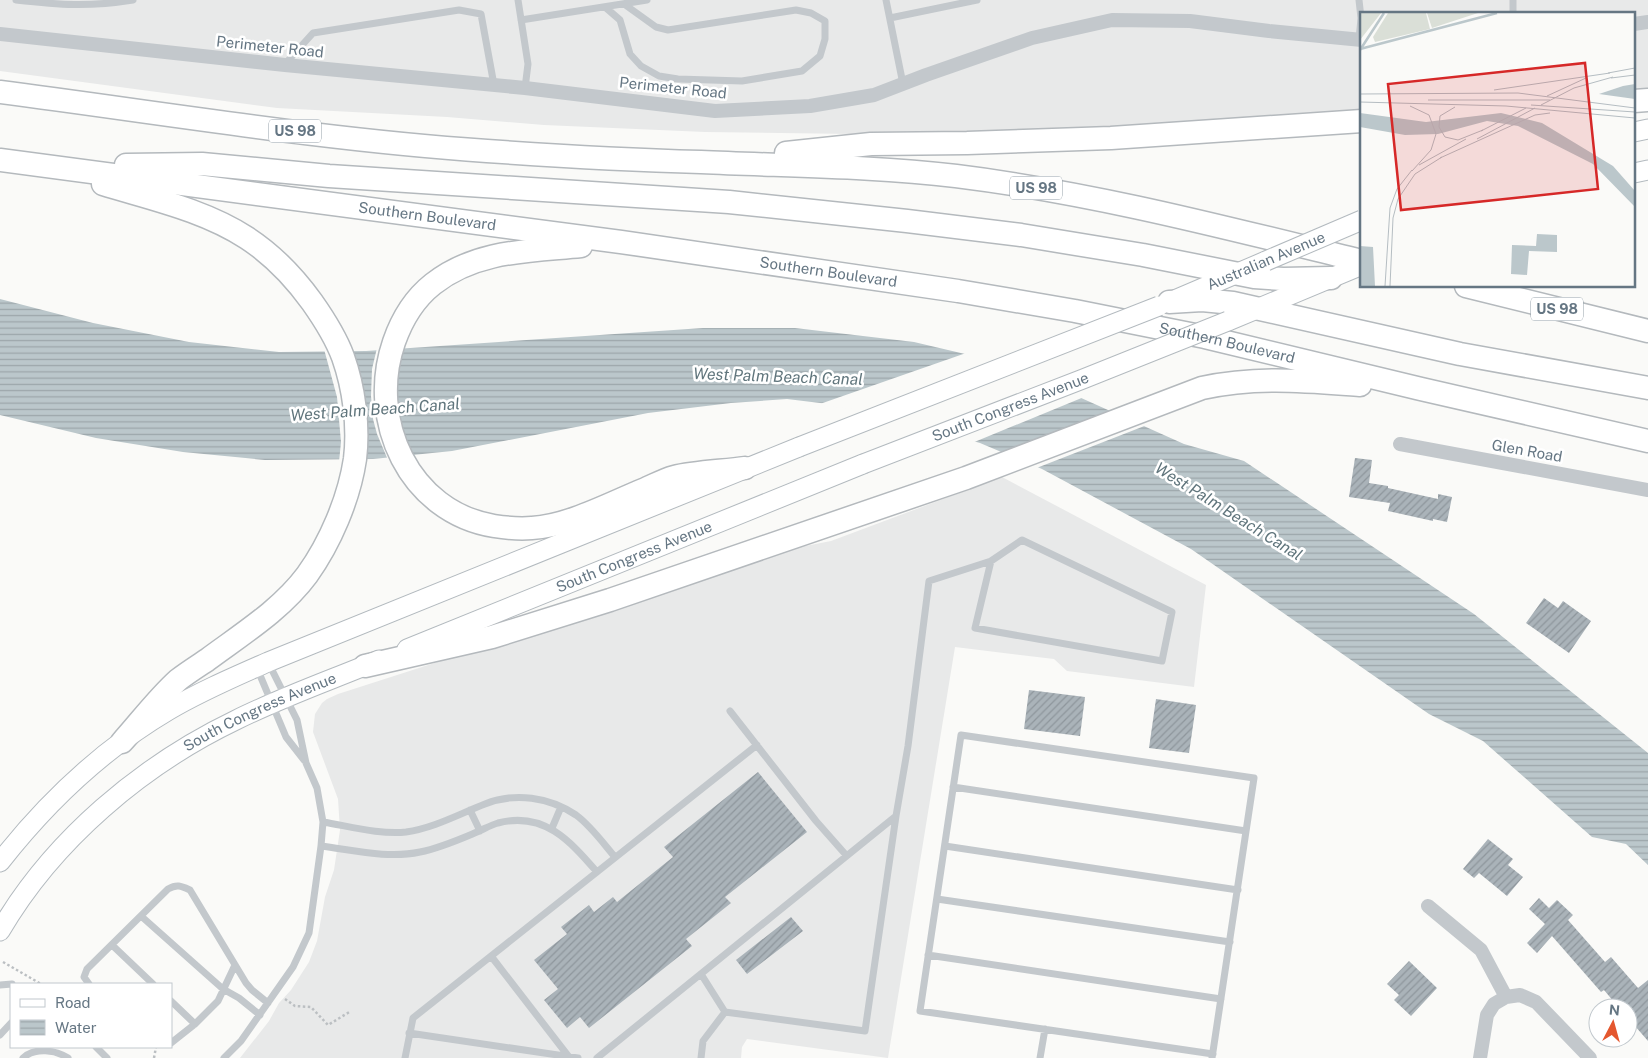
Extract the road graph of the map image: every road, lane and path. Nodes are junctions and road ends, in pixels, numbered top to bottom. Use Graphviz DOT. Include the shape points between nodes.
graph roads {
  1 [pos="16,0"];
  2 [pos="133,0"];
  3 [pos="518,0"];
  4 [pos="647,0"];
  5 [pos="886,0"];
  6 [pos="978,0"];
  7 [pos="624,4"];
  8 [pos="605,7"];
  9 [pos="890,18"];
  10 [pos="521,20"];
  11 [pos="0,34"];
  12 [pos="1360,40"];
  13 [pos="285,65"];
  14 [pos="903,84"];
  15 [pos="494,85"];
  16 [pos="525,88"];
  17 [pos="0,92"];
  18 [pos="1360,121"];
  19 [pos="0,160"];
  20 [pos="702,162"];
  21 [pos="45,166"];
  22 [pos="1360,221"];
  23 [pos="621,242"];
  24 [pos="1360,261"];
  25 [pos="1360,266"];
  26 [pos="1235,274"];
  27 [pos="1333,277"];
  28 [pos="1474,288"];
  29 [pos="1164,304"];
  30 [pos="1257,309"];
  31 [pos="1648,331"];
  32 [pos="1648,388"];
  33 [pos="1421,389"];
  34 [pos="1648,440"];
  35 [pos="1400,444"];
  36 [pos="745,468"];
  37 [pos="1648,490"];
  38 [pos="991,561"];
  39 [pos="262,664"];
  40 [pos="366,666"];
  41 [pos="279,700"];
  42 [pos="730,711"];
  43 [pos="122,742"];
  44 [pos="757,745"];
  45 [pos="306,763"];
  46 [pos="953,787"];
  47 [pos="561,807"];
  48 [pos="470,810"];
  49 [pos="896,816"];
  50 [pos="323,822"];
  51 [pos="552,828"];
  52 [pos="480,831"];
  53 [pos="1246,831"];
  54 [pos="321,846"];
  55 [pos="945,846"];
  56 [pos="846,856"];
  57 [pos="615,857"];
  58 [pos="0,862"];
  59 [pos="597,872"];
  60 [pos="1238,890"];
  61 [pos="937,899"];
  62 [pos="1428,906"];
  63 [pos="141,916"];
  64 [pos="0,931"];
  65 [pos="1230,942"];
  66 [pos="112,945"];
  67 [pos="928,955"];
  68 [pos="491,956"];
  69 [pos="3,962"];
  70 [pos="235,965"];
  71 [pos="701,974"];
  72 [pos="39,983"];
  73 [pos="88,983"];
  74 [pos="152,983"];
  75 [pos="224,989"];
  76 [pos="276,992"];
  77 [pos="1506,997"];
  78 [pos="1221,999"];
  79 [pos="172,1002"];
  80 [pos="268,1003"];
  81 [pos="351,1011"];
  82 [pos="725,1012"];
  83 [pos="260,1015"];
  84 [pos="10,1024"];
  85 [pos="195,1024"];
  86 [pos="1045,1029"];
  87 [pos="409,1033"];
  88 [pos="0,1035"];
  89 [pos="172,1042"];
  90 [pos="97,1048"];
  91 [pos="1213,1056"];
  92 [pos="570,1057"];
  93 [pos="23,1058"];
  94 [pos="68,1058"];
  95 [pos="107,1058"];
  96 [pos="224,1058"];
  97 [pos="405,1058"];
  98 [pos="578,1058"];
  99 [pos="597,1058"];
  100 [pos="701,1058"];
  101 [pos="1040,1058"];
  102 [pos="1480,1058"];
  103 [pos="1590,1058"];
  1 -- 2 [label="lane" via="77,6"];
  3 -- 10 [label="lane"];
  4 -- 7 [label="lane"];
  5 -- 9 [label="lane"];
  6 -- 9 [label="lane"];
  7 -- 8 [label="lane"];
  7 -- 8 [label="lane" via="656,27 668,30 796,10 812,13 824,22 825,39 820,56 802,71 742,81 678,79 659,76 642,66 630,54 620,20"];
  8 -- 10 [label="lane"];
  9 -- 14 [label="lane"];
  10 -- 16 [label="lane" via="528,64"];
  11 -- 13 [label="street, Perimeter Road"];
  12 -- 14 [label="street, Perimeter Road" via="1190,21 1112,20 1032,38"];
  13 -- 15 [label="street, Perimeter Road"];
  13 -- 15 [label="lane" via="312,33 459,10 480,14"];
  14 -- 16 [label="street, Perimeter Road" via="874,95 810,106 715,111"];
  15 -- 16 [label="street, Perimeter Road"];
  17 -- 20 [label="highway, US 98" via="371,140 519,153"];
  18 -- 20 [label="highway" via="1111,138 871,144"];
  19 -- 21 [label="highway, Southern Boulevard"];
  20 -- 24 [label="highway, US 98" via="900,170 1012,184 1122,203"];
  21 -- 23 [label="highway, Southern Boulevard"];
  21 -- 26 [label="highway" via="202,164 330,176 729,202 1021,235"];
  21 -- 43 [label="highway" via="197,214 226,226 263,249 309,299 329,329 343,356 352,394 356,437 349,485 329,537 307,575 263,619 178,680"];
  22 -- 26 [label="main road, Australian Avenue, bridge"];
  23 -- 33 [label="highway, Southern Boulevard" via="921,285 1075,311 1252,347"];
  23 -- 36 [label="highway" via="489,256 446,275 422,294 405,316 387,364 386,405 391,431 403,461 428,494 463,516 491,525 533,528 565,521 674,477"];
  25 -- 27 [label="main road"];
  26 -- 27 [label="highway" via="1283,279"];
  26 -- 29 [label="main road, Australian Avenue"];
  27 -- 30 [label="main road, South Congress Avenue"];
  28 -- 31 [label="highway, US 98"];
  29 -- 30 [label="highway" via="1202,300"];
  29 -- 36 [label="main road, bridge"];
  30 -- 32 [label="highway" via="1469,356"];
  30 -- 40 [label="main road, South Congress Avenue, bridge" via="863,464"];
  33 -- 34 [label="highway, Southern Boulevard"];
  33 -- 40 [label="highway" via="1290,380 1244,380 1202,388 986,470 610,600 492,637"];
  35 -- 37 [label="street, Glen Road"];
  36 -- 39 [label="main road"];
  38 -- 38 [label="lane" via="1022,540 1172,612 1162,661 975,628"];
  38 -- 49 [label="lane" via="929,581"];
  39 -- 41 [label="lane"];
  39 -- 41 [label="lane"];
  39 -- 43 [label="main road" via="185,701"];
  40 -- 41 [label="main road, South Congress Avenue"];
  41 -- 45 [label="lane" via="286,737"];
  41 -- 45 [label="lane" via="297,720"];
  41 -- 64 [label="main road, South Congress Avenue" via="188,746 141,776 48,865"];
  42 -- 44 [label="lane"];
  43 -- 58 [label="main road" via="57,797"];
  44 -- 56 [label="lane"];
  44 -- 57 [label="lane"];
  45 -- 50 [label="lane" via="317,788"];
  46 -- 53 [label="lane"];
  46 -- 53 [label="lane" via="961,735 1254,778"];
  46 -- 55 [label="lane"];
  47 -- 48 [label="lane" via="526,797 507,798"];
  47 -- 51 [label="lane"];
  47 -- 57 [label="lane" via="577,816"];
  48 -- 50 [label="lane" via="424,828 404,832"];
  48 -- 52 [label="lane"];
  49 -- 56 [label="lane"];
  49 -- 82 [label="lane" via="865,1031"];
  50 -- 54 [label="lane"];
  51 -- 52 [label="lane" via="517,820 497,823"];
  51 -- 59 [label="lane" via="572,843"];
  52 -- 54 [label="lane" via="441,847 398,855"];
  53 -- 60 [label="lane"];
  54 -- 76 [label="lane" via="309,933 293,967"];
  55 -- 60 [label="lane"];
  55 -- 61 [label="lane"];
  56 -- 71 [label="lane"];
  57 -- 59 [label="lane"];
  59 -- 68 [label="lane"];
  60 -- 65 [label="lane"];
  61 -- 65 [label="lane"];
  61 -- 67 [label="lane"];
  62 -- 77 [label="street" via="1481,950"];
  63 -- 66 [label="lane"];
  63 -- 70 [label="lane" via="168,889 181,886 190,890"];
  63 -- 75 [label="lane"];
  65 -- 78 [label="lane"];
  66 -- 73 [label="lane" via="87,969 84,976"];
  66 -- 74 [label="lane"];
  67 -- 78 [label="lane"];
  67 -- 86 [label="lane" via="920,1011"];
  68 -- 87 [label="lane" via="412,1018"];
  68 -- 92 [label="lane"];
  69 -- 72 [label="path"];
  70 -- 75 [label="lane"];
  70 -- 80 [label="lane" via="252,990"];
  71 -- 82 [label="lane"];
  71 -- 99 [label="lane"];
  75 -- 83 [label="lane"];
  75 -- 85 [label="lane" via="218,1001"];
  76 -- 80 [label="lane"];
  76 -- 81 [label="path" via="295,1006 311,1007 328,1025"];
  77 -- 102 [label="street" via="1494,1004 1487,1015"];
  77 -- 103 [label="street" via="1520,996 1536,1002"];
  78 -- 91 [label="lane"];
  79 -- 85 [label="lane"];
  80 -- 83 [label="lane"];
  82 -- 100 [label="lane" via="703,1041"];
  83 -- 96 [label="lane"];
  84 -- 88 [label="lane"];
  85 -- 89 [label="lane"];
  86 -- 91 [label="lane"];
  86 -- 101 [label="lane"];
  87 -- 92 [label="lane"];
  87 -- 97 [label="lane"];
  90 -- 95 [label="lane"];
  92 -- 98 [label="lane"];
  93 -- 94 [label="lane" via="29,1052 41,1051"];
}
